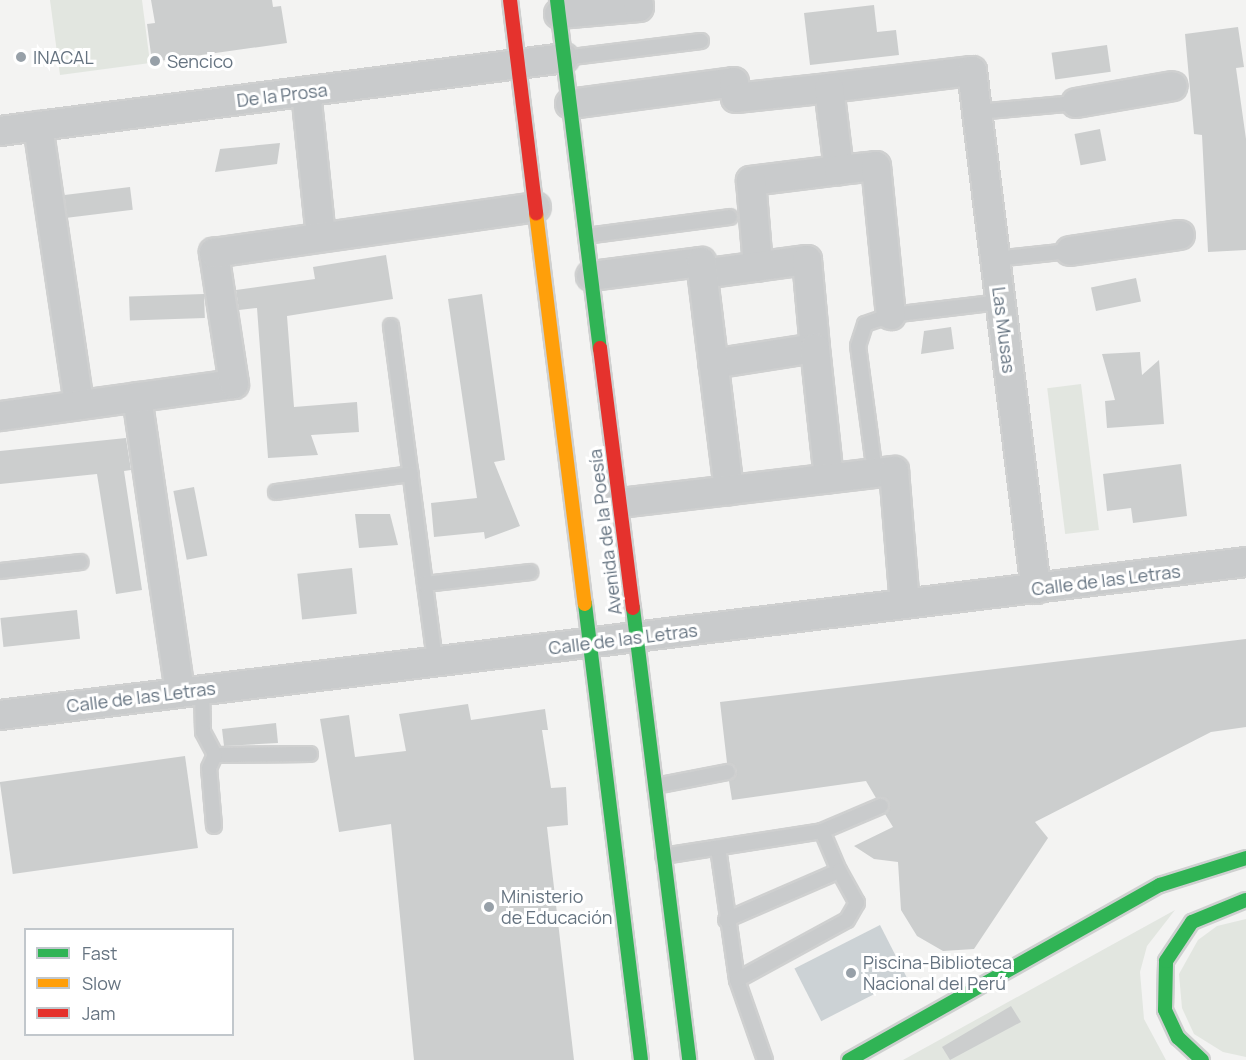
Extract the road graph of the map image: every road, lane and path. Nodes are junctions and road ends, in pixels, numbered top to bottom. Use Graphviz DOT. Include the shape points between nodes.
graph roads {
  1 [pos="510,0"];
  2 [pos="638,0"];
  3 [pos="558,7"];
  4 [pos="701,41"];
  5 [pos="564,58"];
  6 [pos="518,64"];
  7 [pos="1173,86"];
  8 [pos="829,88"];
  9 [pos="306,92"];
  10 [pos="1076,103"];
  11 [pos="570,104"];
  12 [pos="977,112"];
  13 [pos="38,126"];
  14 [pos="0,131"];
  15 [pos="839,170"];
  16 [pos="536,207"];
  17 [pos="730,217"];
  18 [pos="1180,234"];
  19 [pos="586,236"];
  20 [pos="321,237"];
  21 [pos="1070,251"];
  22 [pos="995,259"];
  23 [pos="758,267"];
  24 [pos="702,274"];
  25 [pos="591,276"];
  26 [pos="1000,302"];
  27 [pos="891,315"];
  28 [pos="392,326"];
  29 [pos="815,348"];
  30 [pos="713,364"];
  31 [pos="137,397"];
  32 [pos="79,405"];
  33 [pos="0,416"];
  34 [pos="892,471"];
  35 [pos="411,474"];
  36 [pos="829,478"];
  37 [pos="729,490"];
  38 [pos="276,492"];
  39 [pos="620,503"];
  40 [pos="80,562"];
  41 [pos="1246,562"];
  42 [pos="0,571"];
  43 [pos="530,572"];
  44 [pos="425,584"];
  45 [pos="1036,590"];
  46 [pos="905,604"];
  47 [pos="636,637"];
  48 [pos="590,643"];
  49 [pos="435,661"];
  50 [pos="191,691"];
  51 [pos="0,715"];
  52 [pos="215,754"];
  53 [pos="310,754"];
  54 [pos="728,772"];
  55 [pos="654,786"];
  56 [pos="881,806"];
  57 [pos="214,826"];
  58 [pos="822,831"];
  59 [pos="718,848"];
  60 [pos="663,856"];
  61 [pos="1246,858"];
  62 [pos="839,871"];
  63 [pos="1246,900"];
  64 [pos="726,920"];
  65 [pos="737,980"];
  66 [pos="641,1060"];
  67 [pos="688,1060"];
  68 [pos="765,1060"];
  69 [pos="849,1060"];
  70 [pos="1203,1060"];
  1 -- 6 [label="main road, Avenida de la Poesía"];
  2 -- 3 [label="street" via="639,7"];
  3 -- 5 [label="main road, Avenida de la Poesía"];
  4 -- 5 [label="lane"];
  5 -- 6 [label="street, De la Prosa"];
  5 -- 11 [label="main road, Avenida de la Poesía"];
  6 -- 9 [label="street, De la Prosa"];
  6 -- 16 [label="main road, Avenida de la Poesía"];
  7 -- 10 [label="street"];
  8 -- 11 [label="street" via="736,98 734,82"];
  8 -- 12 [label="street, Las Musas" via="972,71"];
  8 -- 15 [label="street"];
  9 -- 13 [label="street, De la Prosa"];
  9 -- 20 [label="street"];
  10 -- 12 [label="lane"];
  11 -- 19 [label="main road, Avenida de la Poesía"];
  12 -- 22 [label="street, Las Musas"];
  13 -- 14 [label="street, De la Prosa"];
  13 -- 32 [label="street"];
  15 -- 23 [label="street" via="751,181"];
  15 -- 27 [label="street" via="876,166"];
  16 -- 20 [label="street"];
  16 -- 48 [label="main road, Avenida de la Poesía"];
  17 -- 19 [label="lane"];
  18 -- 21 [label="street"];
  19 -- 25 [label="main road, Avenida de la Poesía"];
  20 -- 31 [label="street" via="214,253 234,384"];
  21 -- 22 [label="lane"];
  22 -- 26 [label="street, Las Musas"];
  23 -- 24 [label="street"];
  23 -- 29 [label="street" via="807,260"];
  24 -- 25 [label="street" via="701,262"];
  24 -- 30 [label="street"];
  25 -- 39 [label="main road, Avenida de la Poesía"];
  26 -- 27 [label="lane"];
  26 -- 45 [label="street, Las Musas"];
  27 -- 34 [label="lane" via="866,324 858,346"];
  28 -- 35 [label="lane"];
  29 -- 30 [label="street"];
  29 -- 36 [label="street"];
  30 -- 37 [label="street"];
  31 -- 32 [label="street"];
  31 -- 50 [label="street"];
  32 -- 33 [label="street"];
  34 -- 36 [label="street"];
  34 -- 46 [label="street"];
  35 -- 38 [label="lane"];
  35 -- 44 [label="lane"];
  36 -- 37 [label="street"];
  37 -- 39 [label="street"];
  39 -- 47 [label="main road, Avenida de la Poesía"];
  40 -- 42 [label="lane"];
  41 -- 45 [label="street, Calle de las Letras"];
  43 -- 44 [label="lane"];
  44 -- 49 [label="lane"];
  45 -- 46 [label="street, Calle de las Letras"];
  46 -- 47 [label="street, Calle de las Letras"];
  47 -- 48 [label="street, Calle de las Letras"];
  47 -- 55 [label="main road, Avenida de la Poesía"];
  48 -- 49 [label="street, Calle de las Letras"];
  48 -- 66 [label="main road, Avenida de la Poesía" via="620,844"];
  49 -- 50 [label="street, Calle de las Letras"];
  50 -- 51 [label="street, Calle de las Letras"];
  50 -- 52 [label="lane" via="203,732"];
  52 -- 53 [label="lane"];
  52 -- 57 [label="lane" via="208,768"];
  54 -- 55 [label="lane"];
  55 -- 60 [label="main road, Avenida de la Poesía" via="656,841"];
  56 -- 58 [label="lane"];
  58 -- 59 [label="lane"];
  58 -- 62 [label="lane"];
  59 -- 60 [label="lane"];
  59 -- 64 [label="lane"];
  60 -- 67 [label="main road, Avenida de la Poesía"];
  61 -- 69 [label="main road" via="1160,885"];
  62 -- 64 [label="lane"];
  62 -- 65 [label="lane" via="857,903 847,920"];
  63 -- 70 [label="main road" via="1192,922 1166,961 1165,1010 1178,1038"];
  64 -- 65 [label="lane"];
  65 -- 68 [label="lane"];
}
